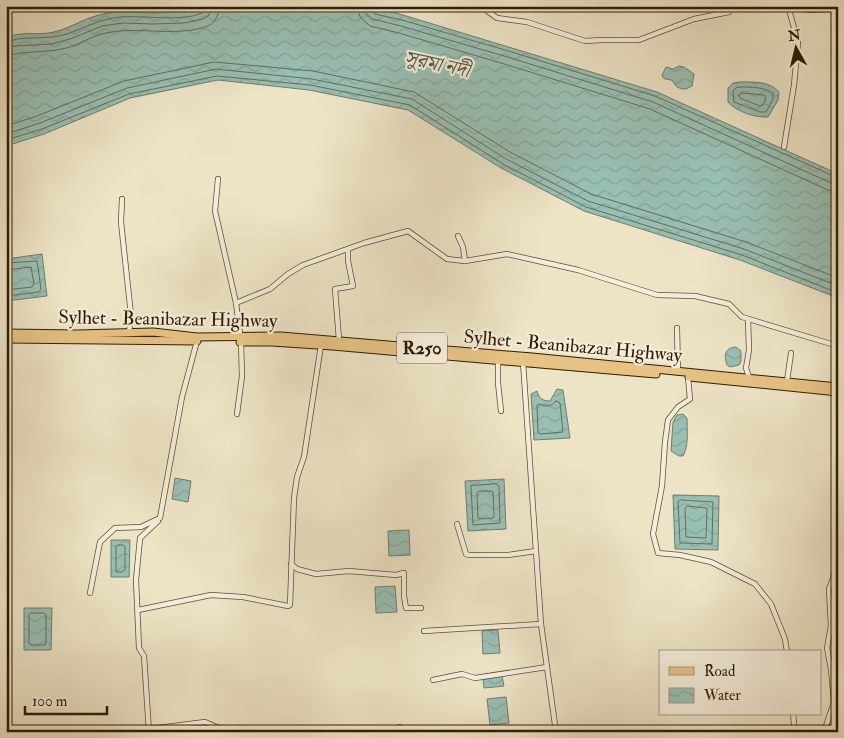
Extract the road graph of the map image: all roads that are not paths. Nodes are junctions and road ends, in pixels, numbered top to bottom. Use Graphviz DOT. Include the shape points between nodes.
graph roads {
  1 [pos="475,6"];
  2 [pos="731,6"];
  3 [pos="788,6"];
  4 [pos="792,6"];
  5 [pos="838,8"];
  6 [pos="784,147"];
  7 [pos="218,179"];
  8 [pos="122,200"];
  9 [pos="458,236"];
  10 [pos="348,249"];
  11 [pos="465,261"];
  12 [pos="236,303"];
  13 [pos="748,319"];
  14 [pos="677,328"];
  15 [pos="6,333"];
  16 [pos="129,333"];
  17 [pos="6,339"];
  18 [pos="240,339"];
  19 [pos="340,340"];
  20 [pos="197,341"];
  21 [pos="321,345"];
  22 [pos="332,346"];
  23 [pos="838,346"];
  24 [pos="791,353"];
  25 [pos="498,360"];
  26 [pos="523,362"];
  27 [pos="678,372"];
  28 [pos="688,377"];
  29 [pos="749,378"];
  30 [pos="787,381"];
  31 [pos="838,387"];
  32 [pos="838,392"];
  33 [pos="501,411"];
  34 [pos="237,414"];
  35 [pos="838,508"];
  36 [pos="160,518"];
  37 [pos="457,524"];
  38 [pos="536,551"];
  39 [pos="291,564"];
  40 [pos="90,593"];
  41 [pos="421,608"];
  42 [pos="138,610"];
  43 [pos="541,624"];
  44 [pos="424,632"];
  45 [pos="787,650"];
  46 [pos="547,667"];
  47 [pos="433,680"];
  48 [pos="793,716"];
  49 [pos="400,727"];
  50 [pos="149,730"];
  51 [pos="228,732"];
  52 [pos="294,732"];
  53 [pos="317,732"];
  54 [pos="389,732"];
  55 [pos="556,732"];
  56 [pos="795,732"];
  57 [pos="824,732"];
  1 -- 2 [label="street" via="498,18 527,22 585,41 639,40 694,19 729,12"];
  3 -- 6 [label="street" via="798,42"];
  4 -- 5 [label="street"];
  7 -- 12 [label="street" via="215,211"];
  8 -- 16 [label="street" via="121,222 131,315"];
  9 -- 11 [label="street"];
  10 -- 11 [label="street" via="408,231 447,259"];
  10 -- 12 [label="street" via="304,265 270,289"];
  10 -- 19 [label="street" via="353,286 335,289"];
  11 -- 13 [label="street" via="507,254 578,270 657,295 695,296 729,304"];
  12 -- 18 [label="street"];
  13 -- 23 [label="street"];
  13 -- 29 [label="street" via="746,368"];
  14 -- 27 [label="street"];
  15 -- 16 [label="main road, Sylhet - Beanibazar Highway / R250"];
  16 -- 18 [label="main road, Sylhet - Beanibazar Highway / R250"];
  17 -- 20 [label="main road, Sylhet - Beanibazar Highway / R250"];
  18 -- 19 [label="main road, Sylhet - Beanibazar Highway / R250" via="281,336"];
  18 -- 20 [label="main road, Sylhet - Beanibazar Highway / R250"];
  18 -- 21 [label="main road, Sylhet - Beanibazar Highway / R250"];
  18 -- 34 [label="street" via="242,376"];
  19 -- 22 [label="street"];
  19 -- 27 [label="main road, Sylhet - Beanibazar Highway / R250"];
  20 -- 36 [label="street" via="182,397"];
  21 -- 22 [label="main road, Sylhet - Beanibazar Highway / R250"];
  21 -- 39 [label="street" via="304,457 294,498"];
  22 -- 25 [label="main road, Sylhet - Beanibazar Highway / R250"];
  24 -- 30 [label="street"];
  25 -- 26 [label="main road, Sylhet - Beanibazar Highway / R250"];
  25 -- 33 [label="street"];
  26 -- 28 [label="main road, Sylhet - Beanibazar Highway / R250"];
  26 -- 38 [label="street"];
  27 -- 29 [label="main road, Sylhet - Beanibazar Highway / R250"];
  28 -- 32 [label="main road, Sylhet - Beanibazar Highway / R250"];
  28 -- 45 [label="street" via="690,399 668,420 662,486 653,534 658,553 711,562 754,584 771,604"];
  29 -- 30 [label="main road, Sylhet - Beanibazar Highway / R250"];
  30 -- 31 [label="main road, Sylhet - Beanibazar Highway / R250"];
  35 -- 57 [label="street" via="835,573 829,589 831,626 827,648 834,702"];
  36 -- 40 [label="street" via="140,527 115,528 100,542"];
  36 -- 42 [label="street" via="140,538 136,580"];
  37 -- 38 [label="street" via="466,554 508,555"];
  38 -- 43 [label="street"];
  39 -- 41 [label="street" via="316,574 349,571 404,573 406,608"];
  39 -- 42 [label="street" via="291,602 288,606 211,595"];
  42 -- 50 [label="street"];
  43 -- 44 [label="street"];
  43 -- 46 [label="street"];
  46 -- 47 [label="street" via="475,678 462,674"];
  46 -- 55 [label="street"];
  48 -- 56 [label="street"];
  49 -- 54 [label="street"];
  50 -- 51 [label="street" via="205,722"];
  52 -- 53 [label="street"];
}
